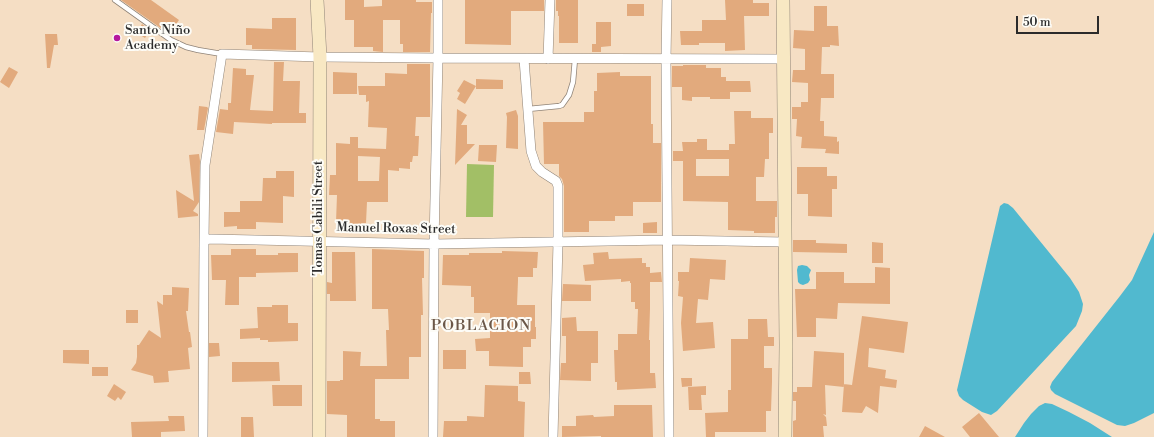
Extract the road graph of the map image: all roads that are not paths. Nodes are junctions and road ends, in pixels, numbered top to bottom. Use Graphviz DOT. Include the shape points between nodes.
graph roads {
  1 [pos="116,0"];
  2 [pos="317,0"];
  3 [pos="438,0"];
  4 [pos="550,0"];
  5 [pos="667,0"];
  6 [pos="783,0"];
  7 [pos="222,54"];
  8 [pos="320,57"];
  9 [pos="438,58"];
  10 [pos="524,59"];
  11 [pos="548,59"];
  12 [pos="575,59"];
  13 [pos="666,60"];
  14 [pos="784,60"];
  15 [pos="528,109"];
  16 [pos="204,240"];
  17 [pos="667,240"];
  18 [pos="319,241"];
  19 [pos="558,242"];
  20 [pos="785,242"];
  21 [pos="434,244"];
  22 [pos="203,437"];
  23 [pos="319,437"];
  24 [pos="433,437"];
  25 [pos="553,437"];
  26 [pos="669,437"];
  27 [pos="785,437"];
  1 -- 7 [label="lane" via="171,40 186,47"];
  2 -- 8 [label="street, Tomas Cabili Street"];
  3 -- 9 [label="street"];
  4 -- 11 [label="street"];
  5 -- 13 [label="street"];
  6 -- 14 [label="street"];
  7 -- 8 [label="street"];
  7 -- 16 [label="street" via="204,165"];
  8 -- 9 [label="street"];
  8 -- 18 [label="street, Tomas Cabili Street"];
  9 -- 10 [label="street"];
  9 -- 21 [label="street"];
  10 -- 11 [label="street"];
  10 -- 15 [label="street"];
  11 -- 12 [label="street"];
  12 -- 13 [label="street"];
  12 -- 15 [label="lane" via="573,82 569,96 562,105"];
  13 -- 14 [label="street"];
  13 -- 17 [label="street"];
  14 -- 20 [label="street"];
  15 -- 19 [label="street" via="536,166 556,181 558,186"];
  16 -- 18 [label="street, Manuel Roxas Street"];
  16 -- 22 [label="street"];
  17 -- 19 [label="street, Manuel Roxas Street"];
  17 -- 20 [label="street, Manuel Roxas Street"];
  17 -- 26 [label="street"];
  18 -- 21 [label="street, Manuel Roxas Street"];
  18 -- 23 [label="street, Tomas Cabili Street"];
  19 -- 21 [label="street, Manuel Roxas Street"];
  19 -- 25 [label="street"];
  20 -- 27 [label="street"];
  21 -- 24 [label="street"];
}
